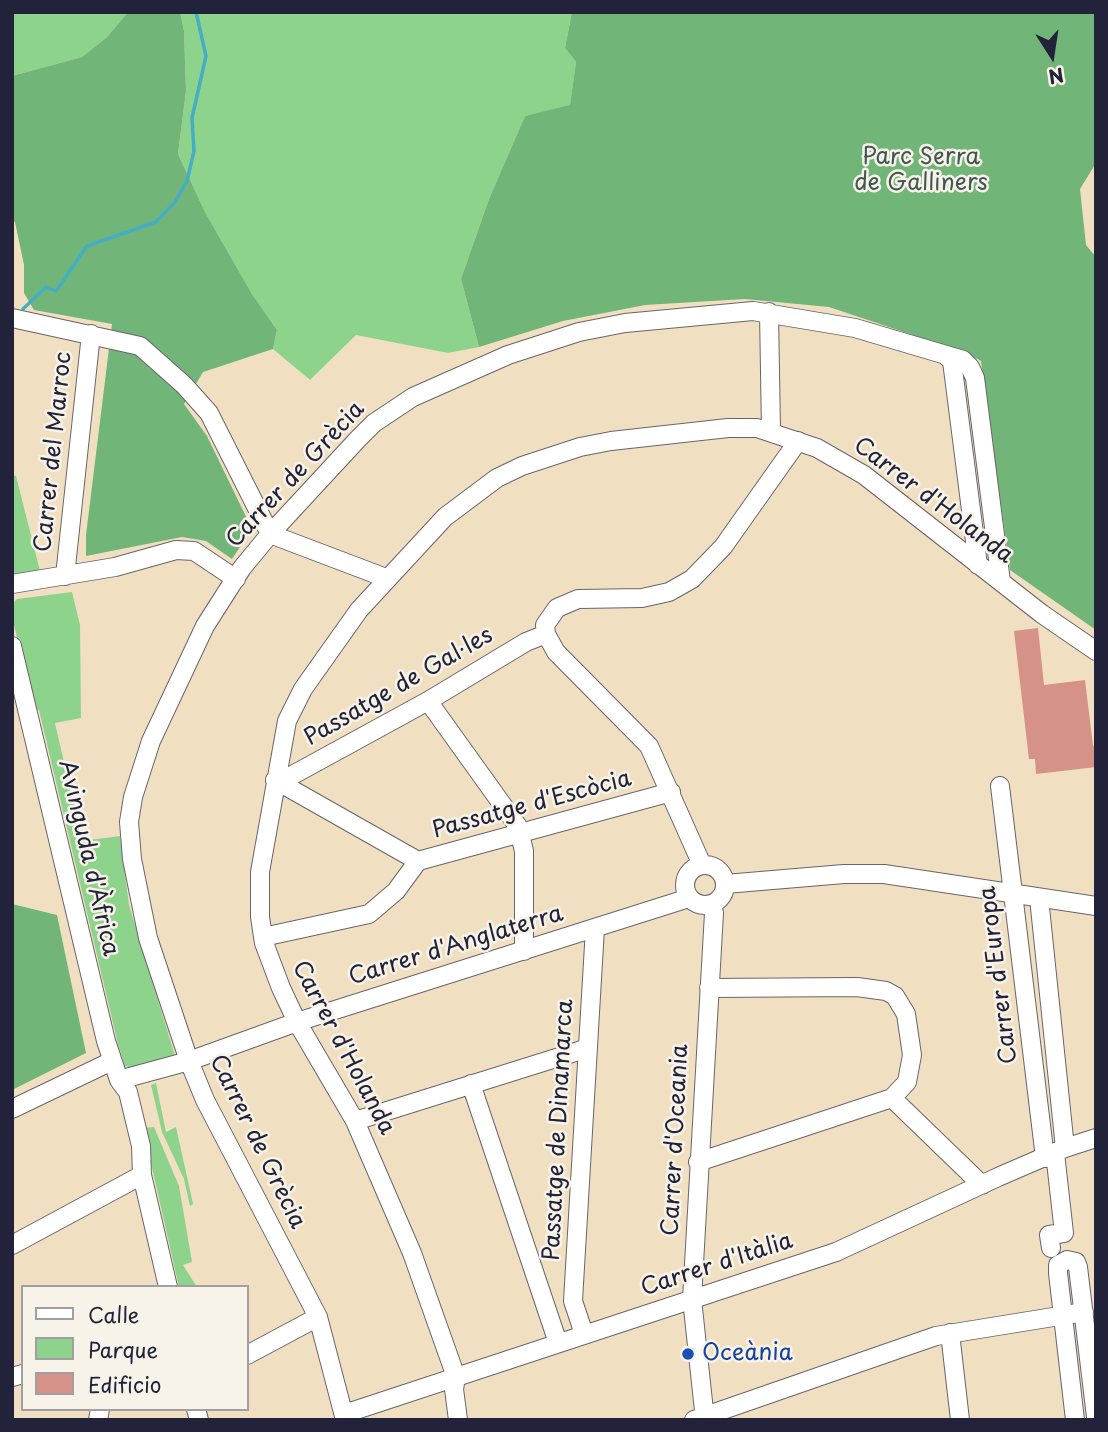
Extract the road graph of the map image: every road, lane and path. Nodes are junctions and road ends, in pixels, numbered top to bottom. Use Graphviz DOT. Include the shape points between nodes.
graph roads {
  1 [pos="769,312"];
  2 [pos="12,318"];
  3 [pos="91,334"];
  4 [pos="945,355"];
  5 [pos="771,431"];
  6 [pos="798,441"];
  7 [pos="270,534"];
  8 [pos="978,565"];
  9 [pos="65,576"];
  10 [pos="386,578"];
  11 [pos="236,579"];
  12 [pos="1001,582"];
  13 [pos="12,584"];
  14 [pos="546,634"];
  15 [pos="12,646"];
  16 [pos="1096,651"];
  17 [pos="428,701"];
  18 [pos="275,780"];
  19 [pos="1000,786"];
  20 [pos="671,792"];
  21 [pos="520,835"];
  22 [pos="418,861"];
  23 [pos="702,865"];
  24 [pos="726,884"];
  25 [pos="1014,894"];
  26 [pos="689,898"];
  27 [pos="1039,898"];
  28 [pos="712,904"];
  29 [pos="1096,906"];
  30 [pos="596,928"];
  31 [pos="263,937"];
  32 [pos="524,951"];
  33 [pos="709,988"];
  34 [pos="297,1022"];
  35 [pos="588,1048"];
  36 [pos="111,1061"];
  37 [pos="189,1061"];
  38 [pos="119,1080"];
  39 [pos="471,1084"];
  40 [pos="892,1098"];
  41 [pos="12,1110"];
  42 [pos="355,1121"];
  43 [pos="1096,1138"];
  44 [pos="1055,1153"];
  45 [pos="698,1162"];
  46 [pos="142,1175"];
  47 [pos="982,1185"];
  48 [pos="12,1245"];
  49 [pos="1051,1248"];
  50 [pos="168,1285"];
  51 [pos="691,1299"];
  52 [pos="1083,1312"];
  53 [pos="1063,1314"];
  54 [pos="318,1317"];
  55 [pos="950,1332"];
  56 [pos="584,1334"];
  57 [pos="558,1343"];
  58 [pos="248,1354"];
  59 [pos="456,1377"];
  60 [pos="345,1417"];
  61 [pos="1096,1417"];
  62 [pos="701,1419"];
  63 [pos="458,1420"];
  64 [pos="960,1420"];
  65 [pos="1074,1420"];
  1 -- 4 [label="street, Carrer de Grècia" via="830,322"];
  1 -- 5 [label="street"];
  1 -- 7 [label="street, Carrer de Grècia" via="727,312 605,327 519,351 444,382 374,423"];
  2 -- 3 [label="street"];
  3 -- 7 [label="street" via="140,346 198,400 215,424"];
  3 -- 9 [label="street, Carrer del Marroc"];
  4 -- 8 [label="street" via="952,361"];
  4 -- 12 [label="street" via="963,360 975,378"];
  5 -- 6 [label="street, Carrer d'Holanda"];
  5 -- 10 [label="street, Carrer d'Holanda" via="729,428 611,441 522,466 497,478 445,517"];
  6 -- 8 [label="street, Carrer d'Holanda" via="864,475"];
  6 -- 14 [label="street" via="723,547 692,579 669,592 642,598 590,597 566,603 550,616"];
  7 -- 10 [label="street"];
  7 -- 11 [label="street, Carrer de Grècia"];
  8 -- 12 [label="street, Carrer d'Holanda"];
  9 -- 11 [label="street" via="176,550 194,551"];
  9 -- 13 [label="street"];
  10 -- 18 [label="street, Carrer d'Holanda" via="303,689 287,721"];
  11 -- 37 [label="street, Carrer de Grècia" via="205,626 151,741 137,778 129,822 134,878 148,938"];
  12 -- 16 [label="street, Carrer d'Holanda"];
  14 -- 17 [label="street, Passatge de Gal·les"];
  14 -- 20 [label="street" via="566,664 649,746"];
  15 -- 36 [label="street, Avinguda d'Àfrica"];
  17 -- 18 [label="street, Passatge de Gal·les" via="289,777"];
  17 -- 21 [label="street"];
  18 -- 22 [label="street"];
  18 -- 31 [label="street, Carrer d'Holanda" via="260,872"];
  19 -- 25 [label="street, Carrer d'Europa"];
  20 -- 21 [label="street, Passatge d'Escòcia"];
  20 -- 23 [label="street"];
  21 -- 22 [label="street, Passatge d'Escòcia"];
  21 -- 32 [label="street"];
  22 -- 31 [label="street, Passatge d'Escòcia" via="396,891 369,914"];
  23 -- 24 [label="street" via="720,872"];
  23 -- 26 [label="street" via="688,874 685,890"];
  24 -- 25 [label="street" via="863,873"];
  24 -- 28 [label="street" via="722,896"];
  25 -- 27 [label="street"];
  25 -- 44 [label="street, Carrer d'Europa"];
  26 -- 28 [label="street" via="699,905"];
  26 -- 30 [label="street, Carrer d'Anglaterra"];
  27 -- 29 [label="street"];
  27 -- 44 [label="street, Carrer d'Europa"];
  28 -- 33 [label="street, Carrer d'Oceania"];
  30 -- 32 [label="street, Carrer d'Anglaterra"];
  30 -- 35 [label="street, Passatge de Dinamarca"];
  31 -- 34 [label="street, Carrer d'Holanda"];
  32 -- 34 [label="street, Carrer d'Anglaterra"];
  33 -- 40 [label="street" via="857,987 895,996 906,1014 912,1055 907,1082"];
  33 -- 45 [label="street, Carrer d'Oceania"];
  34 -- 37 [label="street, Carrer d'Anglaterra"];
  34 -- 42 [label="street, Carrer d'Holanda"];
  35 -- 39 [label="street"];
  35 -- 56 [label="street, Passatge de Dinamarca" via="573,1301"];
  36 -- 38 [label="street, Avinguda d'Àfrica"];
  36 -- 41 [label="street"];
  37 -- 38 [label="street, Carrer d'Anglaterra"];
  37 -- 54 [label="street, Carrer de Grècia"];
  38 -- 46 [label="street, Avinguda d'Àfrica" via="118,1102"];
  39 -- 42 [label="street"];
  39 -- 57 [label="street"];
  40 -- 45 [label="street"];
  40 -- 47 [label="street"];
  42 -- 59 [label="street, Carrer d'Holanda" via="412,1252"];
  43 -- 44 [label="street, Carrer d'Itàlia"];
  44 -- 47 [label="street, Carrer d'Itàlia"];
  44 -- 49 [label="street, Carrer d'Europa" via="1064,1233 1049,1235"];
  45 -- 51 [label="street, Carrer d'Oceania"];
  46 -- 48 [label="street"];
  46 -- 50 [label="street, Avinguda d'Àfrica"];
  47 -- 51 [label="street, Carrer d'Itàlia" via="845,1248"];
  51 -- 56 [label="street, Carrer d'Itàlia"];
  51 -- 62 [label="street, Carrer d'Oceania"];
  52 -- 53 [label="street"];
  52 -- 53 [label="street" via="1078,1267 1067,1259 1057,1268"];
  52 -- 61 [label="street"];
  53 -- 55 [label="street"];
  53 -- 65 [label="street"];
  54 -- 58 [label="street"];
  54 -- 60 [label="street, Carrer de Grècia"];
  55 -- 62 [label="street"];
  55 -- 64 [label="street"];
  56 -- 57 [label="street, Carrer d'Itàlia"];
  57 -- 59 [label="street, Carrer d'Itàlia"];
  59 -- 60 [label="street, Carrer d'Itàlia"];
  59 -- 63 [label="street, Carrer d'Holanda"];
}
